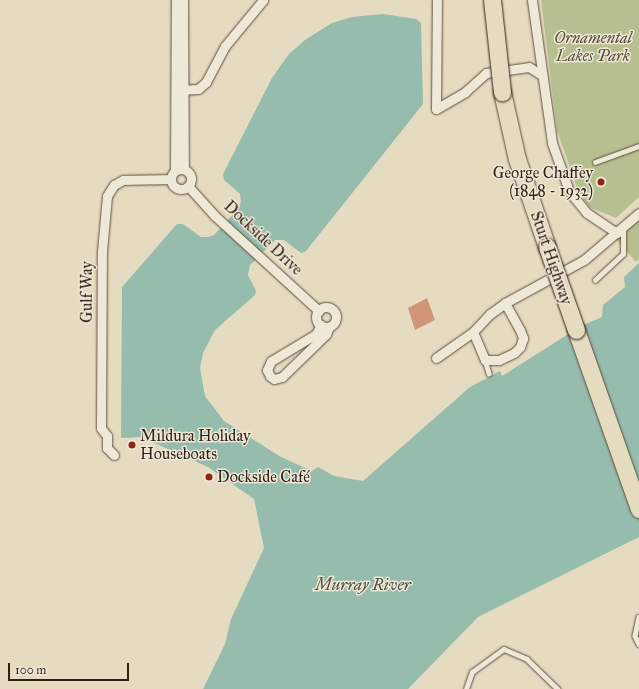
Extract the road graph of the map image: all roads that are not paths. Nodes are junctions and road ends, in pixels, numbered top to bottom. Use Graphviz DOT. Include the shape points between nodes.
graph roads {
  1 [pos="176,0"];
  2 [pos="183,0"];
  3 [pos="263,0"];
  4 [pos="437,0"];
  5 [pos="492,0"];
  6 [pos="532,0"];
  7 [pos="540,74"];
  8 [pos="179,90"];
  9 [pos="639,146"];
  10 [pos="596,162"];
  11 [pos="179,169"];
  12 [pos="170,179"];
  13 [pos="188,186"];
  14 [pos="639,212"];
  15 [pos="620,230"];
  16 [pos="595,280"];
  17 [pos="505,303"];
  18 [pos="319,311"];
  19 [pos="325,326"];
  20 [pos="473,332"];
  21 [pos="436,358"];
  22 [pos="485,360"];
  23 [pos="489,373"];
  24 [pos="114,455"];
  25 [pos="639,509"];
  26 [pos="639,617"];
  27 [pos="639,644"];
  28 [pos="466,689"];
  29 [pos="558,689"];
  1 -- 8 [label="street"];
  2 -- 8 [label="street"];
  3 -- 8 [label="street" via="225,46 206,82 198,89"];
  4 -- 7 [label="street" via="436,109 465,92 486,73 529,67"];
  5 -- 25 [label="highway, Sturt Highway, bridge" via="502,92 517,159"];
  6 -- 7 [label="street"];
  7 -- 15 [label="street" via="552,143 569,191 587,213"];
  8 -- 11 [label="street"];
  9 -- 10 [label="lane"];
  11 -- 12 [label="street"];
  11 -- 13 [label="street" via="191,176"];
  12 -- 13 [label="street" via="172,185 178,189"];
  12 -- 24 [label="street, Gulf Way" via="123,180 114,184 108,196 102,251 102,428 107,436 108,448"];
  13 -- 18 [label="street, Dockside Drive" via="215,216"];
  14 -- 15 [label="street"];
  15 -- 16 [label="lane" via="623,254"];
  15 -- 17 [label="street" via="568,270"];
  17 -- 20 [label="street"];
  17 -- 22 [label="street" via="520,330 520,347 499,360"];
  18 -- 19 [label="street" via="317,316"];
  18 -- 19 [label="street" via="328,307 336,314 336,319"];
  19 -- 19 [label="street" via="326,334 282,377 274,379 270,376 267,370 271,361"];
  20 -- 21 [label="street"];
  20 -- 22 [label="street"];
  22 -- 23 [label="lane"];
  26 -- 27 [label="lane" via="635,636"];
  28 -- 29 [label="lane" via="472,672 504,649 528,659"];
}
